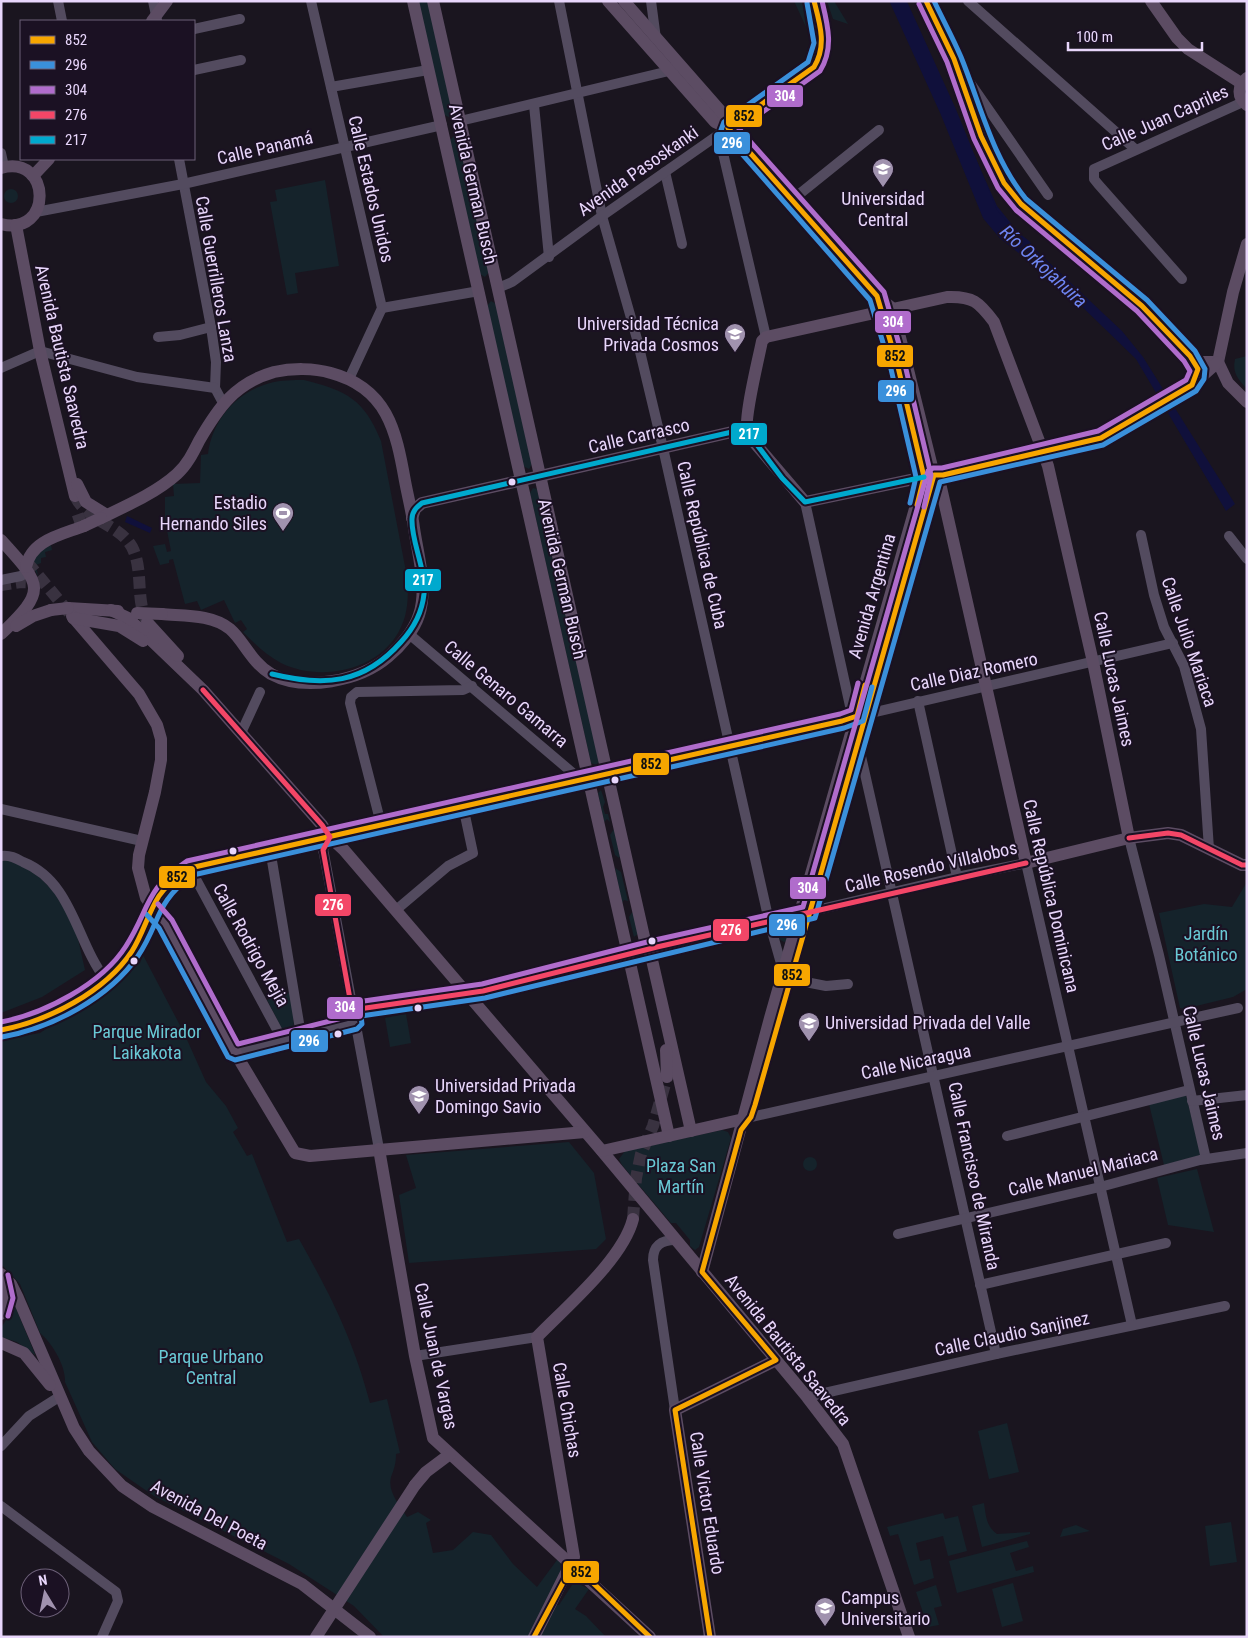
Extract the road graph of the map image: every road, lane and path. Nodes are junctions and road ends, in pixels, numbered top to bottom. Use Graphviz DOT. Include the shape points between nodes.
graph roads {
  1 [pos="58,1"];
  2 [pos="153,1"];
  3 [pos="167,1"];
  4 [pos="311,1"];
  5 [pos="413,1"];
  6 [pos="433,1"];
  7 [pos="559,1"];
  8 [pos="608,1"];
  9 [pos="651,1"];
  10 [pos="814,1"];
  11 [pos="926,1"];
  12 [pos="968,1"];
  13 [pos="1151,1"];
  14 [pos="626,10"];
  15 [pos="240,19"];
  16 [pos="62,20"];
  17 [pos="155,20"];
  18 [pos="195,29"];
  19 [pos="653,43"];
  20 [pos="954,59"];
  21 [pos="240,60"];
  22 [pos="674,67"];
  23 [pos="195,70"];
  24 [pos="428,70"];
  25 [pos="1244,80"];
  26 [pos="331,87"];
  27 [pos="578,92"];
  28 [pos="1245,103"];
  29 [pos="534,105"];
  30 [pos="460,121"];
  31 [pos="442,125"];
  32 [pos="879,130"];
  33 [pos="724,132"];
  34 [pos="344,146"];
  35 [pos="1135,148"];
  36 [pos="1,153"];
  37 [pos="48,160"];
  38 [pos="179,160"];
  39 [pos="3,168"];
  40 [pos="665,172"];
  41 [pos="33,176"];
  42 [pos="183,184"];
  43 [pos="1048,195"];
  44 [pos="792,200"];
  45 [pos="36,212"];
  46 [pos="602,216"];
  47 [pos="1,224"];
  48 [pos="16,225"];
  49 [pos="682,244"];
  50 [pos="1247,244"];
  51 [pos="548,257"];
  52 [pos="1182,279"];
  53 [pos="498,288"];
  54 [pos="479,291"];
  55 [pos="382,308"];
  56 [pos="888,311"];
  57 [pos="211,327"];
  58 [pos="158,337"];
  59 [pos="766,337"];
  60 [pos="40,351"];
  61 [pos="1190,356"];
  62 [pos="1218,362"];
  63 [pos="1,368"];
  64 [pos="349,379"];
  65 [pos="1228,383"];
  66 [pos="1190,386"];
  67 [pos="215,388"];
  68 [pos="1247,402"];
  69 [pos="223,403"];
  70 [pos="745,430"];
  71 [pos="63,441"];
  72 [pos="663,448"];
  73 [pos="1043,450"];
  74 [pos="929,476"];
  75 [pos="541,477"];
  76 [pos="522,481"];
  77 [pos="407,492"];
  78 [pos="75,496"];
  79 [pos="805,502"];
  80 [pos="422,503"];
  81 [pos="104,517"];
  82 [pos="412,518"];
  83 [pos="79,524"];
  84 [pos="1142,534"];
  85 [pos="1229,536"];
  86 [pos="1,540"];
  87 [pos="15,554"];
  88 [pos="1247,559"];
  89 [pos="26,567"];
  90 [pos="1,580"];
  91 [pos="111,610"];
  92 [pos="71,614"];
  93 [pos="147,622"];
  94 [pos="409,634"];
  95 [pos="1,635"];
  96 [pos="1173,643"];
  97 [pos="1093,662"];
  98 [pos="472,686"];
  99 [pos="986,688"];
  100 [pos="203,690"];
  101 [pos="260,692"];
  102 [pos="918,701"];
  103 [pos="214,702"];
  104 [pos="862,715"];
  105 [pos="241,733"];
  106 [pos="854,742"];
  107 [pos="730,745"];
  108 [pos="608,774"];
  109 [pos="585,779"];
  110 [pos="463,806"];
  111 [pos="1,809"];
  112 [pos="381,824"];
  113 [pos="330,837"];
  114 [pos="1129,838"];
  115 [pos="142,841"];
  116 [pos="270,849"];
  117 [pos="1209,849"];
  118 [pos="1,856"];
  119 [pos="1026,864"];
  120 [pos="1247,865"];
  121 [pos="190,868"];
  122 [pos="957,877"];
  123 [pos="892,894"];
  124 [pos="152,909"];
  125 [pos="396,910"];
  126 [pos="805,914"];
  127 [pos="769,922"];
  128 [pos="165,924"];
  129 [pos="145,927"];
  130 [pos="647,950"];
  131 [pos="628,954"];
  132 [pos="787,974"];
  133 [pos="106,980"];
  134 [pos="848,984"];
  135 [pos="466,994"];
  136 [pos="1238,1008"];
  137 [pos="352,1010"];
  138 [pos="355,1022"];
  139 [pos="1174,1022"];
  140 [pos="1,1030"];
  141 [pos="301,1034"];
  142 [pos="282,1039"];
  143 [pos="1067,1048"];
  144 [pos="235,1053"];
  145 [pos="934,1076"];
  146 [pos="667,1078"];
  147 [pos="1189,1090"];
  148 [pos="1247,1095"];
  149 [pos="1192,1101"];
  150 [pos="1083,1117"];
  151 [pos="745,1122"];
  152 [pos="691,1131"];
  153 [pos="585,1132"];
  154 [pos="669,1136"];
  155 [pos="1008,1136"];
  156 [pos="379,1149"];
  157 [pos="602,1151"];
  158 [pos="1247,1153"];
  159 [pos="1206,1159"];
  160 [pos="1100,1187"];
  161 [pos="964,1218"];
  162 [pos="632,1219"];
  163 [pos="898,1234"];
  164 [pos="675,1240"];
  165 [pos="1166,1243"];
  166 [pos="1115,1255"];
  167 [pos="702,1272"];
  168 [pos="1,1275"];
  169 [pos="980,1285"];
  170 [pos="1225,1306"];
  171 [pos="1,1314"];
  172 [pos="1132,1325"];
  173 [pos="537,1337"];
  174 [pos="1,1343"];
  175 [pos="996,1354"];
  176 [pos="415,1356"];
  177 [pos="776,1360"];
  178 [pos="59,1397"];
  179 [pos="807,1397"];
  180 [pos="675,1410"];
  181 [pos="1,1446"];
  182 [pos="450,1454"];
  183 [pos="1,1506"];
  184 [pos="573,1564"];
  185 [pos="102,1637"];
  186 [pos="316,1637"];
  187 [pos="370,1637"];
  188 [pos="534,1637"];
  189 [pos="650,1637"];
  190 [pos="710,1637"];
  191 [pos="909,1637"];
  1 -- 16 [label="street"];
  2 -- 17 [label="street"];
  3 -- 17 [label="main road"];
  4 -- 26 [label="street, Calle Estados Unidos"];
  5 -- 24 [label="main road, Avenida German Busch"];
  6 -- 30 [label="main road, Avenida German Busch"];
  7 -- 27 [label="street, Calle República de Cuba"];
  8 -- 14 [label="main road"];
  9 -- 19 [label="street"];
  10 -- 33 [label="main road, Avenida Pasoskanki" via="822,52 814,67"];
  11 -- 20 [label="main road"];
  12 -- 35 [label="street"];
  13 -- 25 [label="main road" via="1188,49"];
  14 -- 19 [label="main road"];
  15 -- 18 [label="street"];
  19 -- 22 [label="main road"];
  20 -- 43 [label="street"];
  20 -- 61 [label="main road" via="981,136 1004,183 1021,204 1142,306"];
  21 -- 23 [label="street"];
  22 -- 27 [label="street"];
  22 -- 33 [label="main road"];
  24 -- 26 [label="street"];
  24 -- 31 [label="main road, Avenida German Busch"];
  25 -- 28 [label="main road" via="1239,89"];
  26 -- 34 [label="street, Calle Estados Unidos"];
  27 -- 29 [label="street"];
  27 -- 46 [label="street, Calle República de Cuba"];
  28 -- 35 [label="street, Calle Juan Capriles"];
  29 -- 30 [label="street"];
  29 -- 51 [label="street"];
  30 -- 31 [label="main road"];
  30 -- 53 [label="main road, Avenida German Busch"];
  31 -- 34 [label="street, Calle Panamá"];
  31 -- 54 [label="main road, Avenida German Busch"];
  32 -- 44 [label="street"];
  33 -- 40 [label="street, Avenida Pasoskanki"];
  33 -- 44 [label="main road"];
  33 -- 59 [label="street"];
  34 -- 42 [label="street, Calle Panamá"];
  34 -- 55 [label="street, Calle Estados Unidos"];
  35 -- 52 [label="street, Calle Juan Capriles" via="1097,166 1094,179"];
  36 -- 39 [label="street"];
  37 -- 41 [label="main road"];
  38 -- 42 [label="street, Calle Guerrilleros Lanza"];
  39 -- 41 [label="main road" via="21,168"];
  40 -- 46 [label="street, Avenida Pasoskanki"];
  40 -- 49 [label="street"];
  41 -- 45 [label="main road" via="41,195"];
  42 -- 45 [label="street, Calle Panamá"];
  42 -- 57 [label="street, Calle Guerrilleros Lanza"];
  44 -- 56 [label="main road"];
  45 -- 48 [label="main road"];
  46 -- 51 [label="street, Avenida Pasoskanki"];
  46 -- 72 [label="street, Calle República de Cuba" via="637,339"];
  47 -- 48 [label="main road"];
  48 -- 60 [label="main road, Avenida Bautista Saavedra"];
  50 -- 62 [label="main road"];
  51 -- 53 [label="street, Avenida Pasoskanki"];
  53 -- 54 [label="main road"];
  53 -- 75 [label="main road, Avenida German Busch"];
  54 -- 55 [label="street"];
  54 -- 76 [label="main road, Avenida German Busch"];
  55 -- 64 [label="street"];
  56 -- 59 [label="main road"];
  56 -- 73 [label="main road, Calle Lucas Jaimes" via="947,296 965,296 981,305 994,322"];
  56 -- 74 [label="main road, Calle República Dominicana"];
  57 -- 58 [label="street"];
  57 -- 67 [label="street, Calle Guerrilleros Lanza" via="216,362"];
  59 -- 70 [label="main road" via="762,341"];
  60 -- 63 [label="street"];
  60 -- 67 [label="street" via="137,377"];
  60 -- 71 [label="main road, Avenida Bautista Saavedra"];
  61 -- 62 [label="main road" via="1200,362"];
  61 -- 66 [label="main road" via="1198,368"];
  62 -- 65 [label="main road"];
  62 -- 66 [label="main road"];
  64 -- 69 [label="main road" via="324,371 275,372 253,380"];
  64 -- 77 [label="main road" via="371,394 392,423"];
  65 -- 66 [label="main road" via="1203,382"];
  65 -- 68 [label="main road"];
  66 -- 73 [label="main road" via="1101,438"];
  67 -- 69 [label="street, Calle Guerrilleros Lanza"];
  69 -- 81 [label="main road" via="178,474"];
  70 -- 72 [label="main road, Calle Carrasco"];
  70 -- 79 [label="main road"];
  71 -- 78 [label="main road, Avenida Bautista Saavedra"];
  71 -- 81 [label="main road" via="69,448 81,495"];
  72 -- 75 [label="main road, Calle Carrasco"];
  72 -- 107 [label="street, Calle República de Cuba"];
  73 -- 74 [label="main road"];
  73 -- 97 [label="main road, Calle Lucas Jaimes"];
  74 -- 79 [label="main road"];
  74 -- 99 [label="main road, Calle República Dominicana" via="940,483"];
  74 -- 104 [label="main road, Avenida Argentina"];
  75 -- 76 [label="main road, Calle Carrasco"];
  75 -- 108 [label="main road, Avenida German Busch"];
  76 -- 80 [label="main road"];
  76 -- 109 [label="main road, Avenida German Busch"];
  77 -- 80 [label="main road"];
  77 -- 82 [label="main road"];
  79 -- 104 [label="street" via="850,706"];
  80 -- 82 [label="main road"];
  81 -- 83 [label="main road, bridge"];
  82 -- 94 [label="main road" via="424,590 419,616"];
  83 -- 87 [label="main road" via="30,542"];
  83 -- 89 [label="main road" via="34,547"];
  84 -- 96 [label="street, Calle Julio Mariaca" via="1154,595"];
  85 -- 88 [label="street"];
  86 -- 87 [label="main road"];
  87 -- 89 [label="main road"];
  89 -- 90 [label="street" via="21,576"];
  89 -- 95 [label="main road" via="34,584 32,602"];
  91 -- 92 [label="main road"];
  91 -- 94 [label="main road, bridge" via="205,618 230,629 249,656 272,674 298,682 341,680 357,675 386,658"];
  91 -- 100 [label="main road, Avenida Bautista Saavedra" via="128,618"];
  92 -- 95 [label="main road, bridge" via="51,610 33,616"];
  92 -- 103 [label="main road" via="115,625 133,634 153,649 200,698"];
  92 -- 115 [label="main road" via="139,694 157,725 161,760"];
  93 -- 100 [label="main road, Avenida Bautista Saavedra" via="196,677"];
  94 -- 98 [label="street, Calle Genaro Gamarra"];
  96 -- 97 [label="street, Calle Diaz Romero"];
  96 -- 117 [label="street, Calle Julio Mariaca" via="1184,666 1201,730"];
  97 -- 99 [label="street, Calle Diaz Romero"];
  97 -- 114 [label="main road, Calle Lucas Jaimes"];
  98 -- 109 [label="street, Calle Genaro Gamarra"];
  98 -- 112 [label="street" via="463,690 357,692 351,697"];
  99 -- 102 [label="street, Calle Diaz Romero"];
  99 -- 119 [label="main road, Calle República Dominicana"];
  100 -- 103 [label="main road, Avenida Bautista Saavedra"];
  101 -- 105 [label="street"];
  102 -- 104 [label="street, Calle Diaz Romero"];
  102 -- 122 [label="street"];
  103 -- 105 [label="main road, Avenida Bautista Saavedra"];
  104 -- 106 [label="main road, Avenida Argentina"];
  104 -- 107 [label="street, Calle Diaz Romero"];
  105 -- 113 [label="main road, Avenida Bautista Saavedra"];
  106 -- 123 [label="street, Calle Francisco de Miranda"];
  106 -- 126 [label="main road, Avenida Argentina"];
  107 -- 108 [label="street, Calle Diaz Romero"];
  107 -- 127 [label="street, Calle República de Cuba"];
  108 -- 109 [label="main road"];
  108 -- 130 [label="main road, Avenida German Busch"];
  109 -- 110 [label="street"];
  109 -- 131 [label="main road, Avenida German Busch"];
  110 -- 112 [label="street"];
  110 -- 125 [label="street" via="473,854 448,866"];
  111 -- 115 [label="street"];
  112 -- 113 [label="street"];
  113 -- 116 [label="main road"];
  113 -- 125 [label="main road, Avenida Bautista Saavedra"];
  113 -- 137 [label="street" via="323,850"];
  114 -- 117 [label="main road, Calle Rosendo Villalobos" via="1168,833"];
  114 -- 119 [label="main road, Calle Rosendo Villalobos"];
  114 -- 139 [label="street, Calle Lucas Jaimes"];
  115 -- 124 [label="main road" via="138,868"];
  116 -- 121 [label="main road"];
  116 -- 141 [label="street"];
  117 -- 120 [label="main road, Calle Rosendo Villalobos"];
  118 -- 133 [label="street" via="29,864 54,885"];
  119 -- 122 [label="street, Calle Rosendo Villalobos"];
  119 -- 143 [label="street, Calle República Dominicana"];
  121 -- 124 [label="main road" via="159,895"];
  121 -- 142 [label="street, Calle Rodrigo Mejia"];
  122 -- 123 [label="street, Calle Rosendo Villalobos"];
  123 -- 126 [label="street, Calle Rosendo Villalobos"];
  123 -- 145 [label="street, Calle Francisco de Miranda"];
  124 -- 128 [label="main road"];
  124 -- 129 [label="main road"];
  125 -- 135 [label="main road, Avenida Bautista Saavedra"];
  126 -- 127 [label="street, Calle Rosendo Villalobos"];
  126 -- 132 [label="main road, Avenida Argentina"];
  127 -- 130 [label="street, Calle Rosendo Villalobos"];
  127 -- 132 [label="street, Calle República de Cuba"];
  128 -- 129 [label="main road" via="154,922"];
  128 -- 144 [label="main road"];
  129 -- 133 [label="main road" via="122,966"];
  130 -- 131 [label="main road"];
  130 -- 146 [label="main road" via="646,962 665,1040"];
  130 -- 152 [label="main road, Avenida German Busch"];
  131 -- 135 [label="street"];
  131 -- 154 [label="main road, Avenida German Busch"];
  132 -- 134 [label="street" via="826,986"];
  132 -- 151 [label="main road, Avenida Argentina"];
  133 -- 140 [label="main road" via="37,1021"];
  135 -- 137 [label="street"];
  135 -- 153 [label="main road, Avenida Bautista Saavedra"];
  136 -- 139 [label="street, Calle Nicaragua"];
  137 -- 138 [label="street, Calle Juan de Vargas"];
  138 -- 141 [label="street"];
  138 -- 156 [label="street, Calle Juan de Vargas"];
  139 -- 143 [label="street, Calle Nicaragua"];
  139 -- 147 [label="street, Calle Lucas Jaimes"];
  141 -- 142 [label="street"];
  142 -- 144 [label="street"];
  143 -- 145 [label="street, Calle Nicaragua"];
  143 -- 150 [label="street, Calle República Dominicana"];
  144 -- 156 [label="main road" via="295,1154 310,1156"];
  145 -- 151 [label="street, Calle Nicaragua"];
  145 -- 161 [label="street, Calle Francisco de Miranda"];
  147 -- 149 [label="street, Calle Lucas Jaimes"];
  147 -- 150 [label="street"];
  148 -- 149 [label="street"];
  149 -- 159 [label="street, Calle Lucas Jaimes"];
  150 -- 155 [label="street"];
  150 -- 160 [label="street, Calle República Dominicana"];
  151 -- 152 [label="main road, Calle Nicaragua"];
  151 -- 167 [label="main road, Avenida Argentina"];
  152 -- 154 [label="main road, Calle Nicaragua"];
  153 -- 156 [label="main road"];
  153 -- 157 [label="main road, Avenida Bautista Saavedra"];
  154 -- 157 [label="main road, Calle Nicaragua"];
  156 -- 176 [label="main road, Calle Juan de Vargas"];
  157 -- 164 [label="main road, Avenida Bautista Saavedra"];
  158 -- 159 [label="street, Calle Manuel Mariaca"];
  159 -- 160 [label="street, Calle Manuel Mariaca"];
  160 -- 161 [label="street, Calle Manuel Mariaca"];
  160 -- 166 [label="street, Calle República Dominicana"];
  161 -- 163 [label="street, Calle Manuel Mariaca"];
  161 -- 169 [label="street, Calle Francisco de Miranda"];
  162 -- 173 [label="main road" via="624,1242 610,1260"];
  164 -- 167 [label="main road, Avenida Bautista Saavedra"];
  164 -- 180 [label="street, Calle Victor Eduardo" via="662,1242 656,1247 653,1260"];
  165 -- 166 [label="street"];
  166 -- 169 [label="street"];
  166 -- 172 [label="street, Calle República Dominicana"];
  167 -- 177 [label="main road, Avenida Bautista Saavedra"];
  168 -- 171 [label="main road" via="6,1298"];
  168 -- 178 [label="main road, Avenida Del Poeta" via="11,1284 18,1298"];
  169 -- 175 [label="street, Calle Francisco de Miranda"];
  170 -- 172 [label="street, Calle Claudio Sanjinez"];
  172 -- 175 [label="street, Calle Claudio Sanjinez"];
  173 -- 176 [label="street"];
  173 -- 184 [label="main road, Calle Chichas" via="574,1552"];
  174 -- 178 [label="main road, Avenida Del Poeta" via="24,1353"];
  175 -- 179 [label="street, Calle Claudio Sanjinez"];
  176 -- 182 [label="main road, Calle Juan de Vargas" via="430,1429"];
  177 -- 179 [label="main road, Avenida Bautista Saavedra"];
  177 -- 180 [label="main road"];
  178 -- 181 [label="street" via="30,1416"];
  178 -- 187 [label="main road, Avenida Del Poeta" via="81,1440 122,1486 153,1506 302,1584"];
  179 -- 191 [label="main road, Avenida Bautista Saavedra" via="847,1453"];
  180 -- 190 [label="main road, Calle Victor Eduardo"];
  182 -- 184 [label="main road, Calle Juan de Vargas"];
  182 -- 186 [label="main road, bridge" via="415,1485"];
  183 -- 185 [label="street" via="116,1592 118,1601"];
  184 -- 188 [label="main road"];
  184 -- 189 [label="main road, Calle Juan de Vargas"];
}
